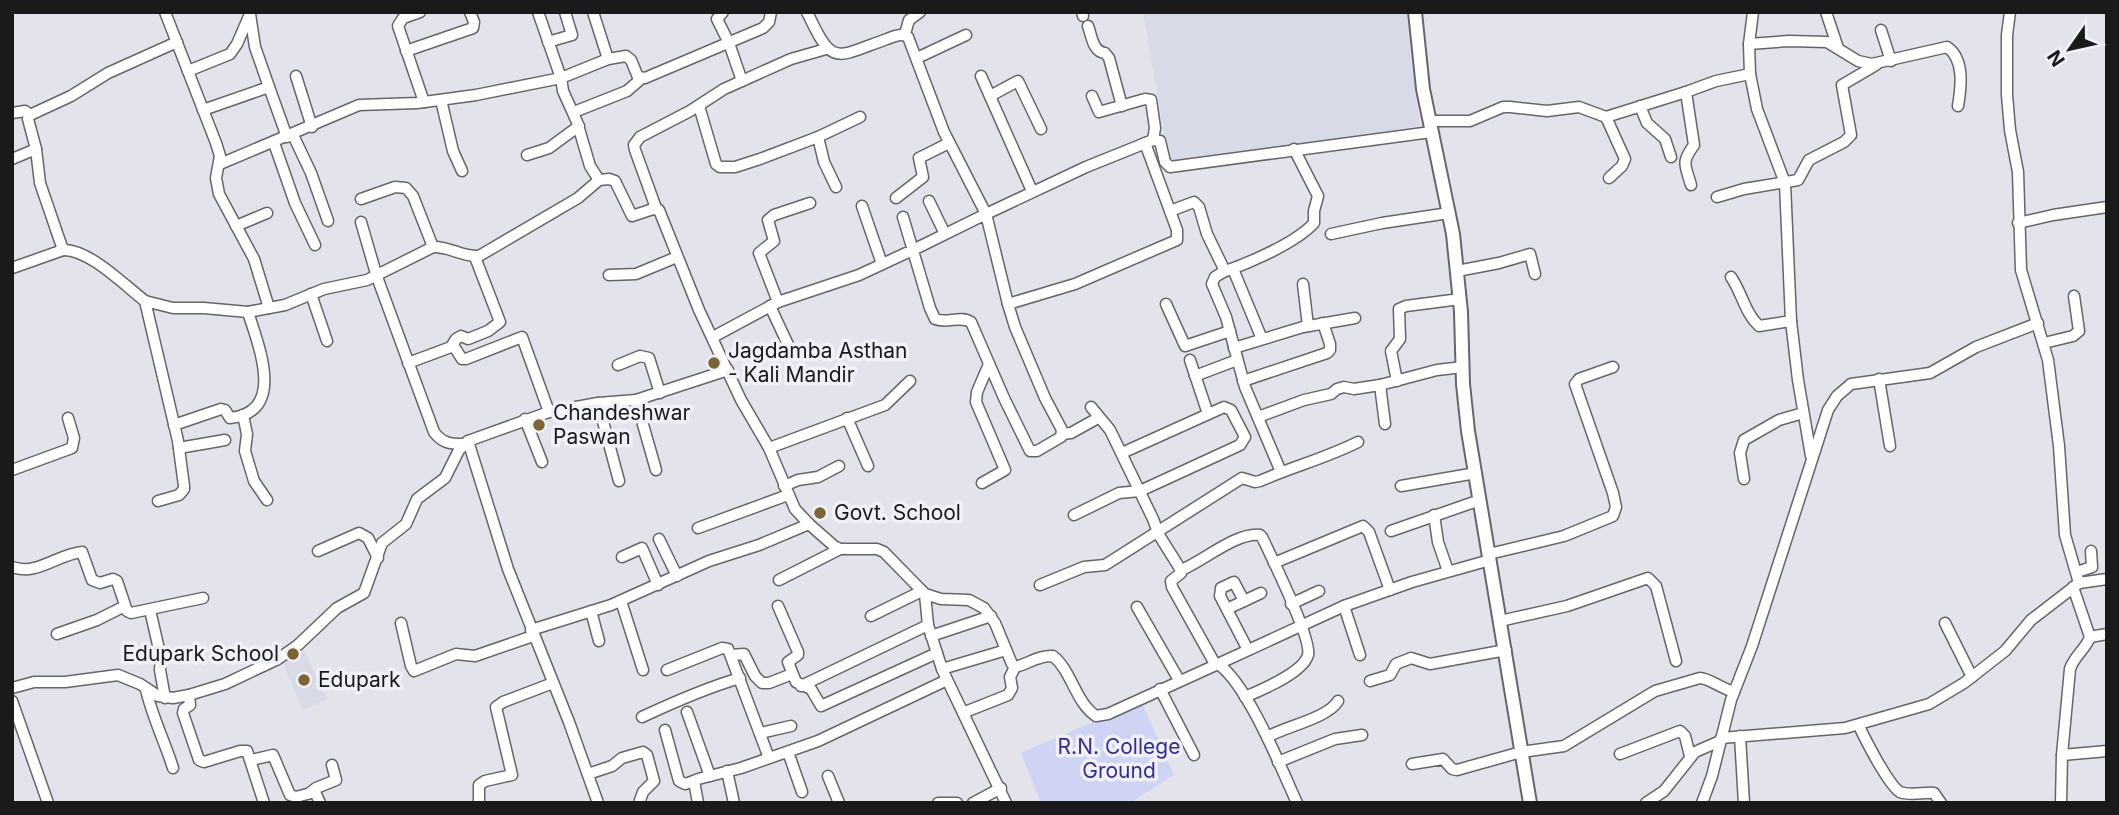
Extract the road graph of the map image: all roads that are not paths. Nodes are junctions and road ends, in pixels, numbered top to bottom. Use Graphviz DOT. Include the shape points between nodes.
graph roads {
  1 [pos="165,12"];
  2 [pos="420,12"];
  3 [pos="470,12"];
  4 [pos="538,12"];
  5 [pos="565,12"];
  6 [pos="593,12"];
  7 [pos="723,12"];
  8 [pos="771,12"];
  9 [pos="807,12"];
  10 [pos="920,12"];
  11 [pos="1415,12"];
  12 [pos="1754,12"];
  13 [pos="1826,12"];
  14 [pos="2010,12"];
  15 [pos="1088,26"];
  16 [pos="1881,30"];
  17 [pos="905,34"];
  18 [pos="966,35"];
  19 [pos="177,42"];
  20 [pos="548,42"];
  21 [pos="729,43"];
  22 [pos="1749,44"];
  23 [pos="1838,48"];
  24 [pos="826,49"];
  25 [pos="406,51"];
  26 [pos="917,58"];
  27 [pos="608,59"];
  28 [pos="1891,61"];
  29 [pos="1879,64"];
  30 [pos="188,71"];
  31 [pos="1750,74"];
  32 [pos="296,76"];
  33 [pos="981,76"];
  34 [pos="561,78"];
  35 [pos="642,78"];
  36 [pos="742,81"];
  37 [pos="269,87"];
  38 [pos="1686,92"];
  39 [pos="990,96"];
  40 [pos="1092,96"];
  41 [pos="441,100"];
  42 [pos="424,102"];
  43 [pos="699,106"];
  44 [pos="1122,106"];
  45 [pos="1640,106"];
  46 [pos="1958,106"];
  47 [pos="203,110"];
  48 [pos="574,112"];
  49 [pos="12,113"];
  50 [pos="30,116"];
  51 [pos="860,117"];
  52 [pos="1606,117"];
  53 [pos="579,126"];
  54 [pos="1429,126"];
  55 [pos="312,127"];
  56 [pos="1041,129"];
  57 [pos="290,136"];
  58 [pos="818,137"];
  59 [pos="1149,142"];
  60 [pos="274,143"];
  61 [pos="949,143"];
  62 [pos="36,149"];
  63 [pos="1294,149"];
  64 [pos="527,155"];
  65 [pos="1671,157"];
  66 [pos="12,159"];
  67 [pos="220,164"];
  68 [pos="462,172"];
  69 [pos="1609,178"];
  70 [pos="599,180"];
  71 [pos="1785,183"];
  72 [pos="1691,185"];
  73 [pos="836,187"];
  74 [pos="1032,191"];
  75 [pos="1717,197"];
  76 [pos="895,198"];
  77 [pos="361,199"];
  78 [pos="929,201"];
  79 [pos="810,203"];
  80 [pos="862,206"];
  81 [pos="2107,207"];
  82 [pos="656,208"];
  83 [pos="1170,211"];
  84 [pos="267,213"];
  85 [pos="1449,213"];
  86 [pos="986,214"];
  87 [pos="903,217"];
  88 [pos="328,221"];
  89 [pos="361,222"];
  90 [pos="2018,223"];
  91 [pos="236,226"];
  92 [pos="945,234"];
  93 [pos="1331,234"];
  94 [pos="314,245"];
  95 [pos="433,247"];
  96 [pos="63,250"];
  97 [pos="913,250"];
  98 [pos="475,257"];
  99 [pos="677,257"];
  100 [pos="882,264"];
  101 [pos="12,268"];
  102 [pos="1228,270"];
  103 [pos="1457,271"];
  104 [pos="1535,274"];
  105 [pos="609,275"];
  106 [pos="377,276"];
  107 [pos="1731,278"];
  108 [pos="1303,284"];
  109 [pos="311,294"];
  110 [pos="2074,296"];
  111 [pos="1460,299"];
  112 [pos="145,301"];
  113 [pos="774,304"];
  114 [pos="1007,304"];
  115 [pos="1166,304"];
  116 [pos="269,308"];
  117 [pos="248,312"];
  118 [pos="1354,318"];
  119 [pos="1791,321"];
  120 [pos="1323,323"];
  121 [pos="2038,323"];
  122 [pos="1308,326"];
  123 [pos="490,329"];
  124 [pos="1230,331"];
  125 [pos="713,337"];
  126 [pos="1262,339"];
  127 [pos="327,341"];
  128 [pos="2044,343"];
  129 [pos="453,345"];
  130 [pos="496,347"];
  131 [pos="1234,348"];
  132 [pos="791,351"];
  133 [pos="1190,360"];
  134 [pos="1237,360"];
  135 [pos="408,363"];
  136 [pos="989,363"];
  137 [pos="618,365"];
  138 [pos="1464,367"];
  139 [pos="1613,367"];
  140 [pos="728,370"];
  141 [pos="1195,376"];
  142 [pos="1879,379"];
  143 [pos="910,381"];
  144 [pos="1243,381"];
  145 [pos="1397,381"];
  146 [pos="1380,385"];
  147 [pos="660,393"];
  148 [pos="636,400"];
  149 [pos="598,403"];
  150 [pos="1091,407"];
  151 [pos="549,412"];
  152 [pos="1803,413"];
  153 [pos="1208,414"];
  154 [pos="243,415"];
  155 [pos="1258,417"];
  156 [pos="68,418"];
  157 [pos="848,418"];
  158 [pos="1098,418"];
  159 [pos="525,419"];
  160 [pos="1385,424"];
  161 [pos="174,425"];
  162 [pos="1063,434"];
  163 [pos="225,440"];
  164 [pos="1358,442"];
  165 [pos="466,443"];
  166 [pos="1890,446"];
  167 [pos="179,448"];
  168 [pos="769,448"];
  169 [pos="1122,453"];
  170 [pos="1811,456"];
  171 [pos="541,462"];
  172 [pos="839,466"];
  173 [pos="868,466"];
  174 [pos="12,470"];
  175 [pos="656,470"];
  176 [pos="1281,472"];
  177 [pos="1476,473"];
  178 [pos="1744,479"];
  179 [pos="620,481"];
  180 [pos="982,483"];
  181 [pos="1401,485"];
  182 [pos="786,491"];
  183 [pos="1140,491"];
  184 [pos="267,500"];
  185 [pos="1480,500"];
  186 [pos="158,501"];
  187 [pos="1074,515"];
  188 [pos="1434,515"];
  189 [pos="808,524"];
  190 [pos="698,528"];
  191 [pos="1157,531"];
  192 [pos="1391,531"];
  193 [pos="659,539"];
  194 [pos="841,549"];
  195 [pos="318,551"];
  196 [pos="2091,551"];
  197 [pos="622,557"];
  198 [pos="1489,557"];
  199 [pos="378,558"];
  200 [pos="1274,563"];
  201 [pos="12,567"];
  202 [pos="1181,570"];
  203 [pos="1448,571"];
  204 [pos="677,576"];
  205 [pos="2107,579"];
  206 [pos="779,580"];
  207 [pos="2076,581"];
  208 [pos="658,585"];
  209 [pos="1041,585"];
  210 [pos="1390,590"];
  211 [pos="1319,591"];
  212 [pos="924,592"];
  213 [pos="1261,593"];
  214 [pos="203,598"];
  215 [pos="621,601"];
  216 [pos="1244,601"];
  217 [pos="1292,604"];
  218 [pos="125,606"];
  219 [pos="778,606"];
  220 [pos="1344,606"];
  221 [pos="1137,607"];
  222 [pos="1227,609"];
  223 [pos="150,610"];
  224 [pos="591,611"];
  225 [pos="871,616"];
  226 [pos="991,616"];
  227 [pos="1500,621"];
  228 [pos="401,623"];
  229 [pos="1945,623"];
  230 [pos="928,625"];
  231 [pos="1301,625"];
  232 [pos="532,633"];
  233 [pos="57,634"];
  234 [pos="2107,634"];
  235 [pos="931,636"];
  236 [pos="2090,637"];
  237 [pos="599,641"];
  238 [pos="1006,650"];
  239 [pos="1248,650"];
  240 [pos="1506,650"];
  241 [pos="937,653"];
  242 [pos="731,654"];
  243 [pos="1360,655"];
  244 [pos="1676,661"];
  245 [pos="1217,664"];
  246 [pos="1015,667"];
  247 [pos="942,669"];
  248 [pos="643,670"];
  249 [pos="667,670"];
  250 [pos="792,674"];
  251 [pos="1972,677"];
  252 [pos="740,678"];
  253 [pos="947,680"];
  254 [pos="1179,680"];
  255 [pos="1370,681"];
  256 [pos="554,683"];
  257 [pos="801,686"];
  258 [pos="12,688"];
  259 [pos="146,689"];
  260 [pos="1160,689"];
  261 [pos="1734,692"];
  262 [pos="189,695"];
  263 [pos="1245,697"];
  264 [pos="165,698"];
  265 [pos="1338,701"];
  266 [pos="12,702"];
  267 [pos="687,712"];
  268 [pos="965,712"];
  269 [pos="642,717"];
  270 [pos="791,726"];
  271 [pos="1859,726"];
  272 [pos="665,730"];
  273 [pos="760,733"];
  274 [pos="1362,735"];
  275 [pos="1740,736"];
  276 [pos="1267,737"];
  277 [pos="1721,739"];
  278 [pos="2107,751"];
  279 [pos="788,752"];
  280 [pos="1521,752"];
  281 [pos="1620,754"];
  282 [pos="1194,755"];
  283 [pos="2062,755"];
  284 [pos="1690,756"];
  285 [pos="769,758"];
  286 [pos="251,760"];
  287 [pos="1278,762"];
  288 [pos="1412,764"];
  289 [pos="332,765"];
  290 [pos="173,768"];
  291 [pos="727,771"];
  292 [pos="588,774"];
  293 [pos="710,776"];
  294 [pos="828,776"];
  295 [pos="694,781"];
  296 [pos="1001,788"];
  297 [pos="311,792"];
  298 [pos="802,792"];
  299 [pos="48,803"];
  300 [pos="264,803"];
  301 [pos="320,803"];
  302 [pos="480,803"];
  303 [pos="598,803"];
  304 [pos="639,803"];
  305 [pos="698,803"];
  306 [pos="734,803"];
  307 [pos="839,803"];
  308 [pos="938,803"];
  309 [pos="957,803"];
  310 [pos="974,803"];
  311 [pos="1006,803"];
  312 [pos="1297,803"];
  313 [pos="1530,803"];
  314 [pos="1646,803"];
  315 [pos="1702,803"];
  316 [pos="1744,803"];
  317 [pos="1941,803"];
  318 [pos="2061,803"];
  1 -- 19 [label="street"];
  2 -- 25 [label="street" via="399,22"];
  3 -- 25 [label="street" via="475,26 470,30"];
  4 -- 20 [label="street"];
  5 -- 20 [label="street" via="572,35"];
  6 -- 27 [label="street"];
  7 -- 21 [label="street" via="717,19"];
  8 -- 21 [label="street" via="766,27"];
  9 -- 24 [label="street"];
  10 -- 17 [label="street" via="909,20"];
  11 -- 54 [label="main road"];
  12 -- 22 [label="street"];
  13 -- 23 [label="street"];
  14 -- 90 [label="street" via="2007,95 2018,172"];
  15 -- 44 [label="street" via="1096,49 1109,58"];
  16 -- 28 [label="street"];
  17 -- 24 [label="street" via="846,54"];
  17 -- 26 [label="street"];
  18 -- 26 [label="street"];
  19 -- 30 [label="street"];
  19 -- 50 [label="street"];
  20 -- 34 [label="street"];
  21 -- 35 [label="street"];
  21 -- 36 [label="street"];
  22 -- 23 [label="street" via="1803,41"];
  22 -- 31 [label="street"];
  23 -- 29 [label="street" via="1858,61"];
  24 -- 36 [label="street"];
  25 -- 42 [label="street"];
  26 -- 61 [label="street"];
  27 -- 34 [label="street"];
  27 -- 35 [label="street" via="629,58"];
  28 -- 29 [label="street"];
  28 -- 46 [label="street" via="1942,47 1951,49 1961,83"];
  29 -- 71 [label="street" via="1842,85 1851,135 1812,157 1801,177"];
  30 -- 37 [label="street" via="230,54 250,14"];
  30 -- 47 [label="street"];
  31 -- 38 [label="street"];
  31 -- 71 [label="street" via="1757,109"];
  32 -- 55 [label="street"];
  33 -- 39 [label="street"];
  34 -- 41 [label="street"];
  34 -- 48 [label="street"];
  35 -- 48 [label="street" via="627,91"];
  36 -- 43 [label="street"];
  37 -- 47 [label="street"];
  37 -- 57 [label="street"];
  38 -- 45 [label="street"];
  38 -- 72 [label="street" via="1694,145 1685,155"];
  39 -- 56 [label="street" via="1018,81"];
  39 -- 74 [label="street"];
  40 -- 44 [label="street" via="1099,112"];
  41 -- 42 [label="street"];
  41 -- 68 [label="street"];
  42 -- 55 [label="street" via="359,105"];
  43 -- 58 [label="street" via="720,167 738,166"];
  43 -- 82 [label="street" via="640,137 634,145"];
  44 -- 59 [label="street" via="1151,100 1155,128"];
  45 -- 52 [label="street"];
  45 -- 65 [label="street" via="1647,123 1665,139"];
  47 -- 67 [label="street"];
  48 -- 53 [label="street"];
  49 -- 50 [label="street" via="24,111"];
  50 -- 62 [label="street"];
  51 -- 58 [label="street"];
  52 -- 54 [label="street" via="1579,107 1547,111 1510,107 1470,121"];
  52 -- 69 [label="street" via="1625,159"];
  53 -- 64 [label="street" via="549,148"];
  53 -- 70 [label="street" via="590,166"];
  54 -- 63 [label="street"];
  54 -- 85 [label="main road"];
  55 -- 57 [label="street"];
  57 -- 60 [label="street"];
  57 -- 88 [label="street" via="311,173"];
  58 -- 73 [label="street"];
  59 -- 63 [label="street" via="1160,141 1170,167"];
  59 -- 74 [label="street"];
  59 -- 83 [label="street"];
  60 -- 67 [label="street"];
  60 -- 94 [label="street"];
  61 -- 76 [label="street" via="919,158 923,177"];
  61 -- 86 [label="street"];
  62 -- 66 [label="street"];
  62 -- 96 [label="street" via="40,183"];
  63 -- 102 [label="street" via="1318,195 1314,223 1259,258"];
  67 -- 91 [label="street" via="216,186"];
  70 -- 82 [label="street" via="615,181 632,216"];
  70 -- 98 [label="street" via="578,198"];
  71 -- 75 [label="street"];
  71 -- 119 [label="street"];
  74 -- 86 [label="street"];
  77 -- 95 [label="street" via="395,187 406,188"];
  78 -- 92 [label="street"];
  79 -- 113 [label="street" via="768,220 774,242 759,253"];
  80 -- 100 [label="street"];
  81 -- 90 [label="street"];
  82 -- 99 [label="street"];
  83 -- 102 [label="street" via="1197,204"];
  83 -- 114 [label="street" via="1178,236 1172,244 1074,284"];
  84 -- 91 [label="street"];
  85 -- 93 [label="street"];
  85 -- 103 [label="main road"];
  86 -- 92 [label="street"];
  86 -- 114 [label="street"];
  87 -- 97 [label="street"];
  89 -- 106 [label="street"];
  90 -- 121 [label="street" via="2022,276"];
  91 -- 116 [label="street" via="254,259"];
  92 -- 97 [label="street"];
  95 -- 98 [label="street"];
  95 -- 106 [label="street"];
  96 -- 101 [label="street"];
  96 -- 112 [label="street" via="85,255"];
  97 -- 100 [label="street"];
  97 -- 136 [label="street" via="932,314 940,321 971,322"];
  98 -- 123 [label="street" via="500,319"];
  99 -- 105 [label="street" via="636,274"];
  99 -- 125 [label="street"];
  100 -- 113 [label="street"];
  102 -- 124 [label="street" via="1212,284"];
  102 -- 126 [label="street"];
  103 -- 104 [label="street" via="1530,254"];
  103 -- 111 [label="main road"];
  106 -- 109 [label="street"];
  106 -- 135 [label="street"];
  107 -- 119 [label="street" via="1749,316 1759,326"];
  108 -- 122 [label="street"];
  109 -- 116 [label="street"];
  109 -- 127 [label="street"];
  110 -- 128 [label="street" via="2079,331"];
  111 -- 138 [label="main road"];
  111 -- 145 [label="street" via="1399,309 1400,339 1391,351"];
  112 -- 117 [label="street" via="173,308"];
  112 -- 161 [label="street"];
  113 -- 125 [label="street"];
  113 -- 132 [label="street"];
  114 -- 162 [label="street"];
  115 -- 124 [label="street" via="1185,346"];
  116 -- 117 [label="street"];
  117 -- 154 [label="street" via="262,356 263,385 260,404"];
  118 -- 120 [label="street"];
  119 -- 152 [label="street"];
  120 -- 122 [label="street"];
  120 -- 144 [label="street" via="1330,351"];
  121 -- 128 [label="street"];
  121 -- 142 [label="street" via="1976,347 1930,373"];
  122 -- 126 [label="street"];
  123 -- 129 [label="street" via="472,338 461,336"];
  123 -- 130 [label="street"];
  124 -- 131 [label="street"];
  125 -- 140 [label="street"];
  126 -- 131 [label="street"];
  128 -- 207 [label="street" via="2059,446 2065,535"];
  129 -- 130 [label="street" via="462,359"];
  129 -- 135 [label="street"];
  130 -- 151 [label="street" via="522,337"];
  131 -- 134 [label="street"];
  133 -- 141 [label="street"];
  134 -- 141 [label="street"];
  134 -- 144 [label="street"];
  135 -- 165 [label="street" via="433,432 446,443"];
  136 -- 162 [label="street" via="1030,451"];
  136 -- 180 [label="street" via="976,402 1005,470"];
  137 -- 147 [label="street" via="640,356 649,358"];
  138 -- 145 [label="street"];
  138 -- 177 [label="main road"];
  139 -- 198 [label="street" via="1575,384 1615,499 1613,516 1564,536"];
  140 -- 147 [label="street"];
  140 -- 168 [label="street"];
  141 -- 153 [label="street"];
  142 -- 166 [label="street"];
  142 -- 170 [label="street" via="1851,384 1832,401"];
  143 -- 157 [label="street" via="885,405"];
  144 -- 155 [label="street"];
  145 -- 146 [label="street"];
  146 -- 155 [label="street" via="1344,387"];
  146 -- 160 [label="street"];
  147 -- 148 [label="street"];
  148 -- 149 [label="street"];
  148 -- 175 [label="street"];
  149 -- 151 [label="street"];
  149 -- 179 [label="street"];
  150 -- 158 [label="street"];
  151 -- 159 [label="street"];
  152 -- 170 [label="street"];
  152 -- 178 [label="street" via="1779,420 1744,440 1740,453"];
  153 -- 169 [label="street"];
  153 -- 183 [label="street" via="1228,408 1245,437 1243,443"];
  154 -- 161 [label="street" via="230,418 221,410"];
  154 -- 184 [label="street" via="245,451 254,481"];
  155 -- 176 [label="street"];
  156 -- 174 [label="street" via="72,448"];
  157 -- 168 [label="street"];
  157 -- 173 [label="street"];
  158 -- 162 [label="street"];
  158 -- 169 [label="street" via="1107,424"];
  159 -- 165 [label="street"];
  159 -- 171 [label="street"];
  161 -- 167 [label="street"];
  163 -- 167 [label="street"];
  164 -- 176 [label="street"];
  165 -- 199 [label="street" via="445,478 417,499 406,524 385,539"];
  165 -- 232 [label="street"];
  167 -- 186 [label="street" via="184,489"];
  168 -- 182 [label="street"];
  169 -- 183 [label="street"];
  170 -- 261 [label="street"];
  172 -- 182 [label="street" via="818,477 798,480"];
  176 -- 191 [label="street" via="1255,482 1242,478"];
  177 -- 181 [label="street"];
  177 -- 185 [label="main road"];
  182 -- 189 [label="street"];
  182 -- 190 [label="street"];
  183 -- 187 [label="street" via="1119,493"];
  183 -- 191 [label="street"];
  185 -- 188 [label="street"];
  185 -- 198 [label="main road"];
  188 -- 192 [label="street"];
  188 -- 203 [label="street"];
  189 -- 194 [label="street"];
  189 -- 204 [label="street"];
  191 -- 202 [label="street"];
  191 -- 209 [label="street" via="1105,565 1084,567"];
  193 -- 204 [label="street"];
  194 -- 206 [label="street"];
  194 -- 212 [label="street" via="877,549"];
  195 -- 199 [label="street" via="359,533 366,536"];
  196 -- 207 [label="street" via="2092,567"];
  197 -- 208 [label="street" via="642,548"];
  198 -- 203 [label="street"];
  198 -- 227 [label="main road"];
  199 -- 262 [label="street" via="364,593 337,608 287,654 243,677"];
  200 -- 202 [label="street" via="1262,537 1256,534 1216,549"];
  200 -- 210 [label="street" via="1363,526"];
  200 -- 217 [label="street"];
  201 -- 218 [label="street" via="33,569 82,552 92,580 117,581"];
  202 -- 245 [label="street" via="1171,581 1172,587"];
  203 -- 210 [label="street"];
  204 -- 208 [label="street"];
  205 -- 207 [label="street"];
  207 -- 236 [label="street"];
  207 -- 251 [label="street"];
  208 -- 215 [label="street"];
  210 -- 220 [label="street"];
  211 -- 217 [label="street"];
  212 -- 225 [label="street"];
  212 -- 226 [label="street" via="977,603"];
  212 -- 230 [label="street"];
  213 -- 216 [label="street"];
  214 -- 223 [label="street"];
  215 -- 224 [label="street"];
  215 -- 248 [label="street"];
  216 -- 222 [label="street"];
  216 -- 222 [label="street" via="1234,582 1224,584 1220,592"];
  217 -- 231 [label="street"];
  218 -- 223 [label="street" via="131,613"];
  218 -- 233 [label="street"];
  219 -- 250 [label="street" via="798,652 788,662"];
  220 -- 231 [label="street"];
  220 -- 243 [label="street"];
  221 -- 254 [label="street"];
  222 -- 239 [label="street"];
  223 -- 264 [label="street" via="162,658"];
  224 -- 232 [label="street"];
  224 -- 237 [label="street"];
  226 -- 235 [label="street"];
  226 -- 238 [label="street"];
  227 -- 240 [label="main road"];
  227 -- 244 [label="street" via="1567,606 1648,578 1657,586"];
  228 -- 232 [label="street" via="414,671 456,654 475,656"];
  229 -- 251 [label="street"];
  230 -- 235 [label="street"];
  230 -- 257 [label="street"];
  231 -- 239 [label="street"];
  231 -- 263 [label="street" via="1308,657 1282,679"];
  232 -- 256 [label="street"];
  234 -- 236 [label="street"];
  235 -- 241 [label="street"];
  236 -- 283 [label="street" via="2070,669"];
  238 -- 246 [label="street"];
  238 -- 247 [label="street"];
  239 -- 245 [label="street"];
  240 -- 255 [label="street" via="1430,664 1411,658 1396,664 1390,675"];
  240 -- 280 [label="main road"];
  241 -- 247 [label="street"];
  241 -- 257 [label="street" via="824,706 811,689"];
  242 -- 249 [label="street" via="726,648"];
  242 -- 250 [label="street" via="744,654 762,683"];
  242 -- 252 [label="street"];
  245 -- 254 [label="street"];
  245 -- 263 [label="street"];
  246 -- 260 [label="street" via="1053,656 1096,716"];
  246 -- 268 [label="street" via="1008,695"];
  247 -- 253 [label="street"];
  250 -- 257 [label="street"];
  251 -- 271 [label="street" via="1929,704"];
  252 -- 269 [label="street" via="710,686"];
  252 -- 273 [label="street"];
  253 -- 268 [label="street"];
  253 -- 279 [label="street"];
  254 -- 260 [label="street"];
  256 -- 292 [label="street"];
  256 -- 302 [label="street" via="496,707 513,772 479,785"];
  258 -- 259 [label="street" via="118,676"];
  259 -- 264 [label="street"];
  259 -- 290 [label="street"];
  260 -- 282 [label="street"];
  261 -- 277 [label="street"];
  261 -- 280 [label="street" via="1705,678 1693,680 1648,695 1571,743"];
  262 -- 264 [label="street"];
  262 -- 286 [label="street" via="190,705 183,713 199,760 244,750"];
  263 -- 276 [label="street"];
  265 -- 276 [label="street" via="1328,713"];
  266 -- 299 [label="street"];
  267 -- 293 [label="street"];
  268 -- 296 [label="street"];
  270 -- 273 [label="street"];
  271 -- 275 [label="street"];
  271 -- 317 [label="street" via="1897,789 1934,793"];
  272 -- 295 [label="street" via="679,781"];
  273 -- 285 [label="street"];
  274 -- 287 [label="street" via="1335,738"];
  275 -- 277 [label="street"];
  275 -- 316 [label="street"];
  276 -- 287 [label="street"];
  277 -- 284 [label="street"];
  277 -- 315 [label="street"];
  278 -- 283 [label="street"];
  279 -- 285 [label="street"];
  279 -- 298 [label="street"];
  280 -- 288 [label="street" via="1457,770 1443,759"];
  280 -- 313 [label="main road"];
  281 -- 284 [label="street" via="1680,731"];
  283 -- 318 [label="street"];
  284 -- 314 [label="street" via="1664,791"];
  285 -- 291 [label="street"];
  286 -- 297 [label="street" via="273,755 290,795"];
  286 -- 300 [label="street"];
  287 -- 312 [label="street"];
  289 -- 297 [label="street" via="336,780"];
  291 -- 293 [label="street"];
  291 -- 306 [label="street"];
  292 -- 303 [label="street"];
  292 -- 304 [label="street" via="643,752 654,781"];
  293 -- 295 [label="street"];
  294 -- 307 [label="street"];
  295 -- 305 [label="street"];
  296 -- 310 [label="street"];
  296 -- 311 [label="street"];
  297 -- 301 [label="street"];
  308 -- 309 [label="street"];
}
